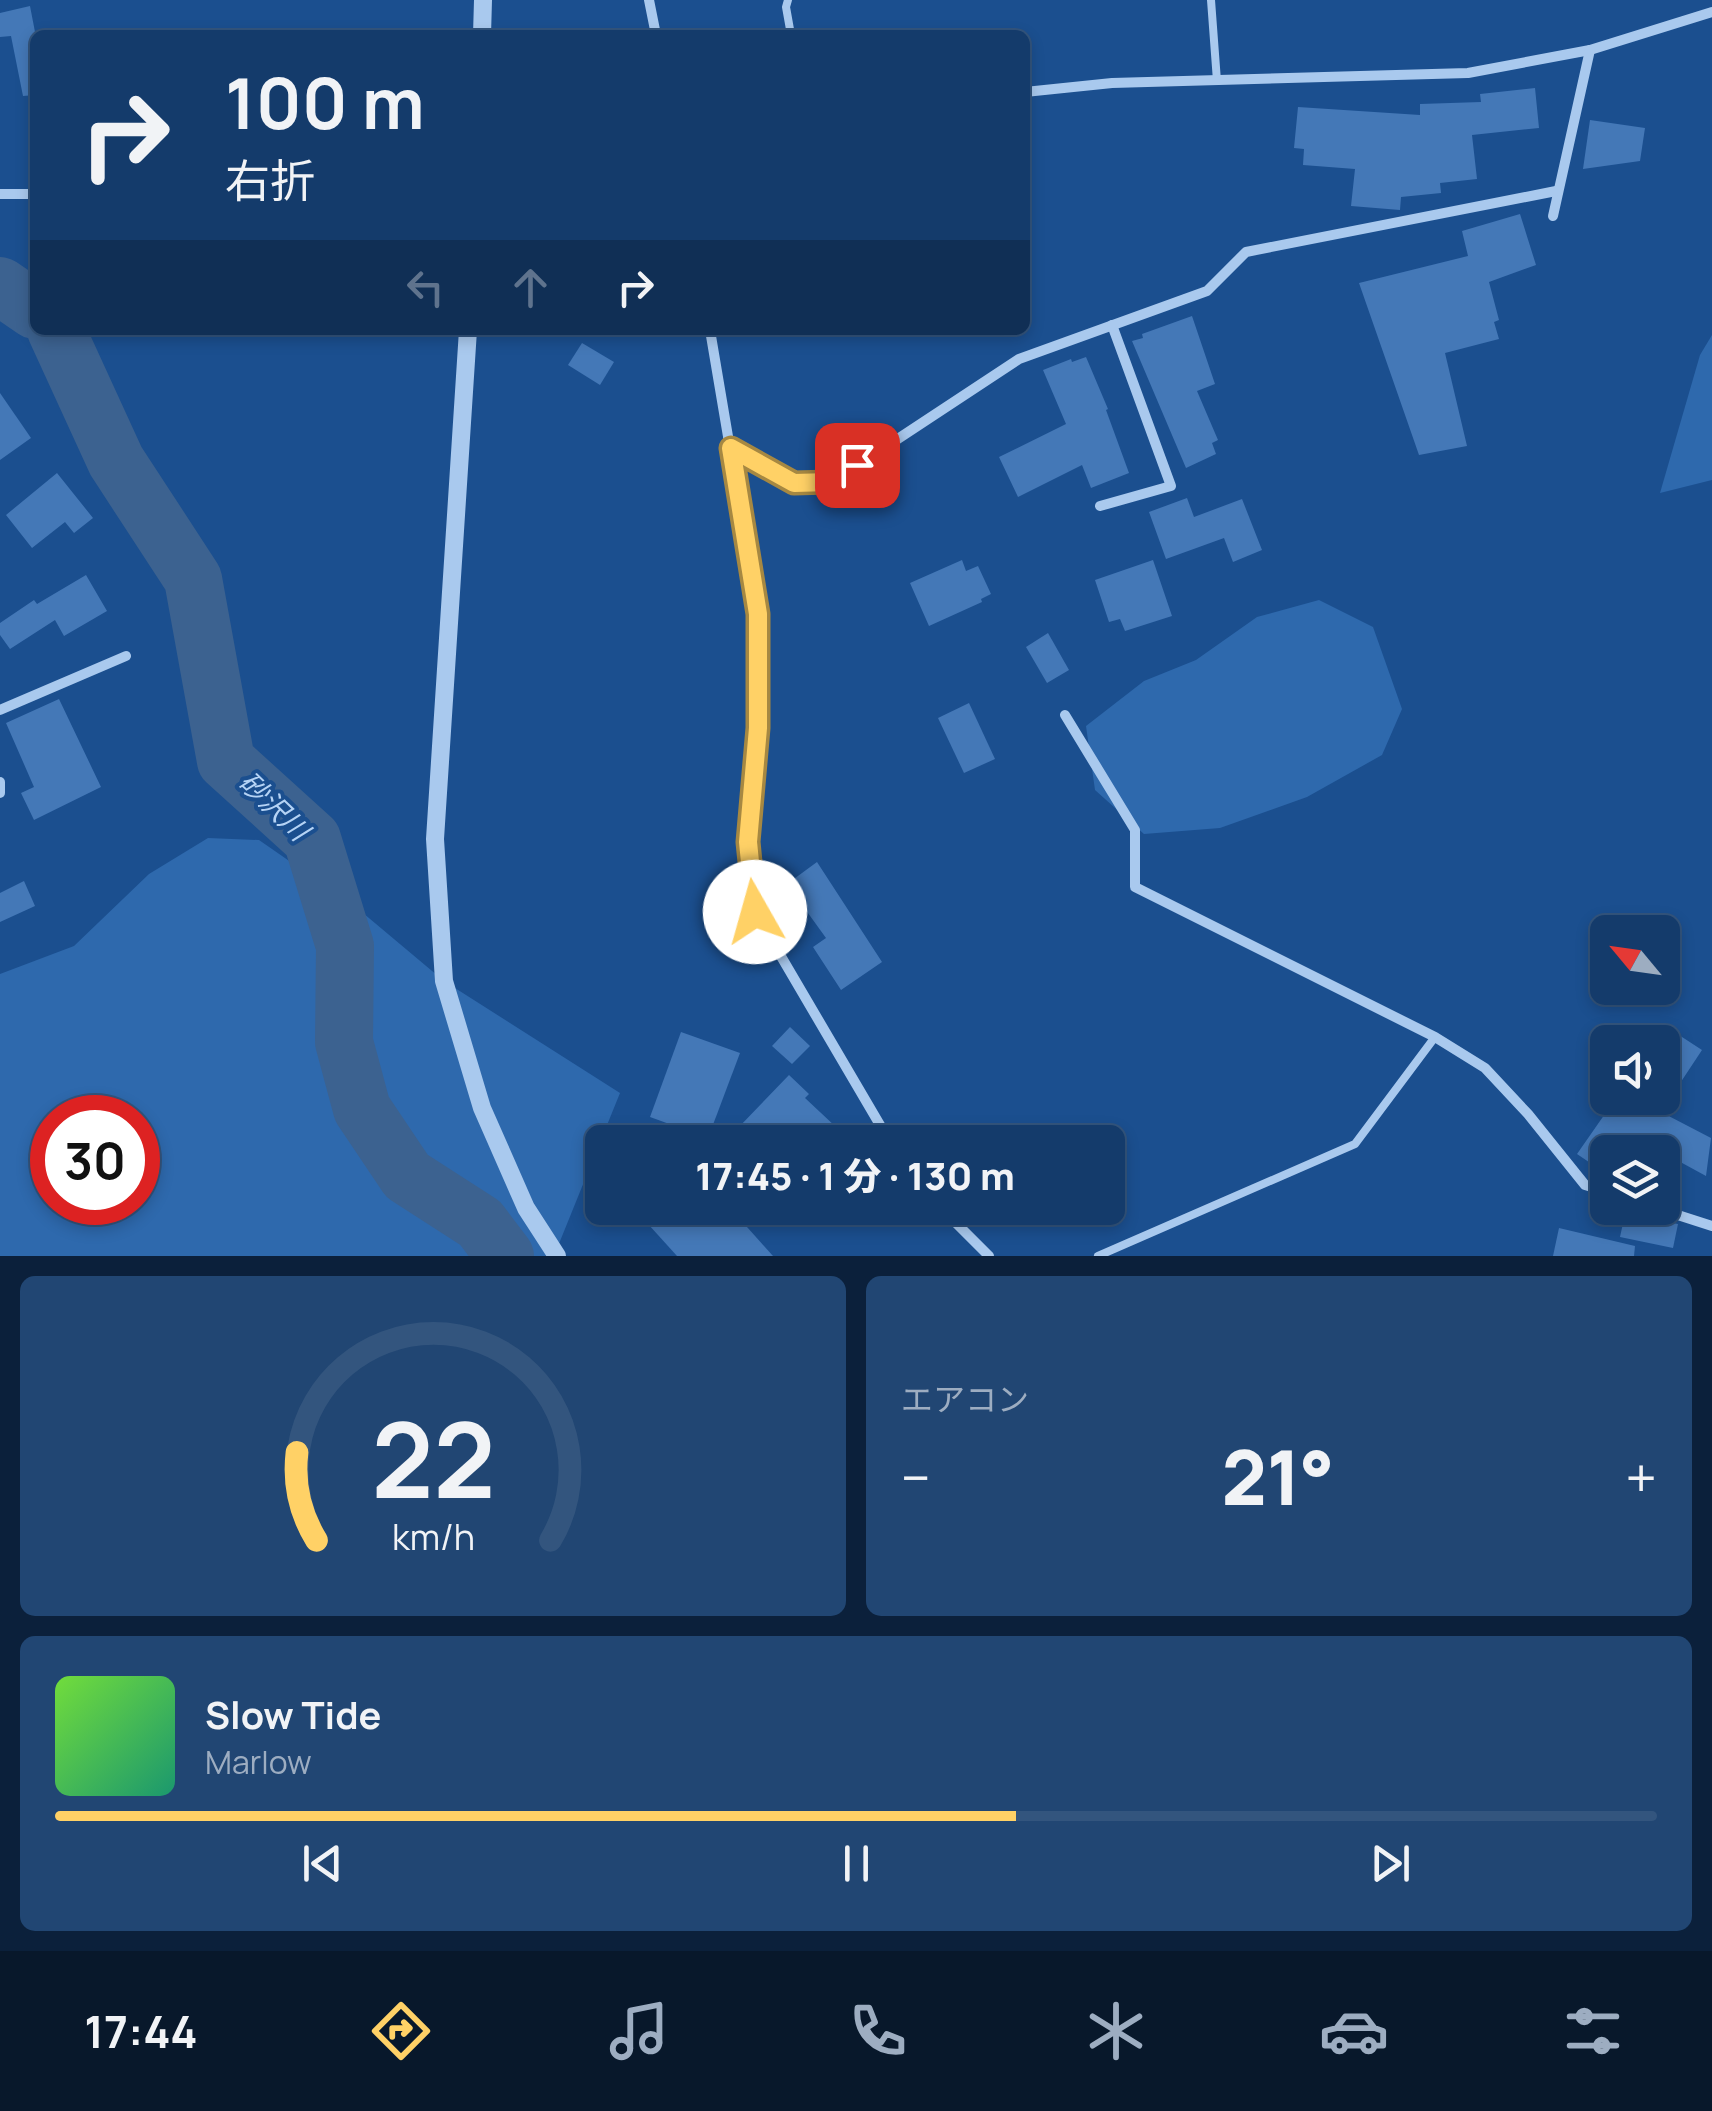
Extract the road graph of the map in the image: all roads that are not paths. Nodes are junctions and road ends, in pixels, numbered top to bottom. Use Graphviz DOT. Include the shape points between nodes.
graph roads {
  1 [pos="483,0"];
  2 [pos="649,0"];
  3 [pos="788,0"];
  4 [pos="1211,0"];
  5 [pos="1712,12"];
  6 [pos="482,30"];
  7 [pos="655,30"];
  8 [pos="790,30"];
  9 [pos="1590,50"];
  10 [pos="1217,80"];
  11 [pos="1030,91"];
  12 [pos="1556,192"];
  13 [pos="0,194"];
  14 [pos="30,194"];
  15 [pos="1553,216"];
  16 [pos="1112,325"];
  17 [pos="468,335"];
  18 [pos="711,335"];
  19 [pos="731,448"];
  20 [pos="1100,506"];
  21 [pos="126,656"];
  22 [pos="0,710"];
  23 [pos="1065,715"];
  24 [pos="0,782"];
  25 [pos="0,794"];
  26 [pos="1435,1037"];
  27 [pos="880,1125"];
  28 [pos="1590,1187"];
  29 [pos="1680,1216"];
  30 [pos="959,1225"];
  31 [pos="1712,1226"];
  32 [pos="557,1256"];
  33 [pos="989,1256"];
  34 [pos="1098,1256"];
  1 -- 6 [label="street"];
  2 -- 7 [label="street"];
  3 -- 8 [label="lane"];
  4 -- 10 [label="lane"];
  5 -- 9 [label="street"];
  9 -- 10 [label="street" via="1468,73"];
  9 -- 12 [label="street"];
  10 -- 11 [label="street"];
  12 -- 15 [label="street"];
  12 -- 16 [label="street" via="1246,252 1207,290"];
  13 -- 14 [label="street"];
  16 -- 19 [label="street" via="1019,359 830,482 794,483"];
  16 -- 20 [label="street" via="1171,486"];
  17 -- 32 [label="street" via="434,839 444,981 482,1108 526,1208"];
  18 -- 19 [label="street"];
  19 -- 27 [label="street" via="758,614 748,842 755,912"];
  21 -- 22 [label="street"];
  23 -- 26 [label="street" via="1136,830 1135,887"];
  24 -- 25 [label="street"];
  26 -- 28 [label="street" via="1485,1068"];
  26 -- 34 [label="lane" via="1356,1144"];
  29 -- 31 [label="street"];
  30 -- 33 [label="street"];
}
